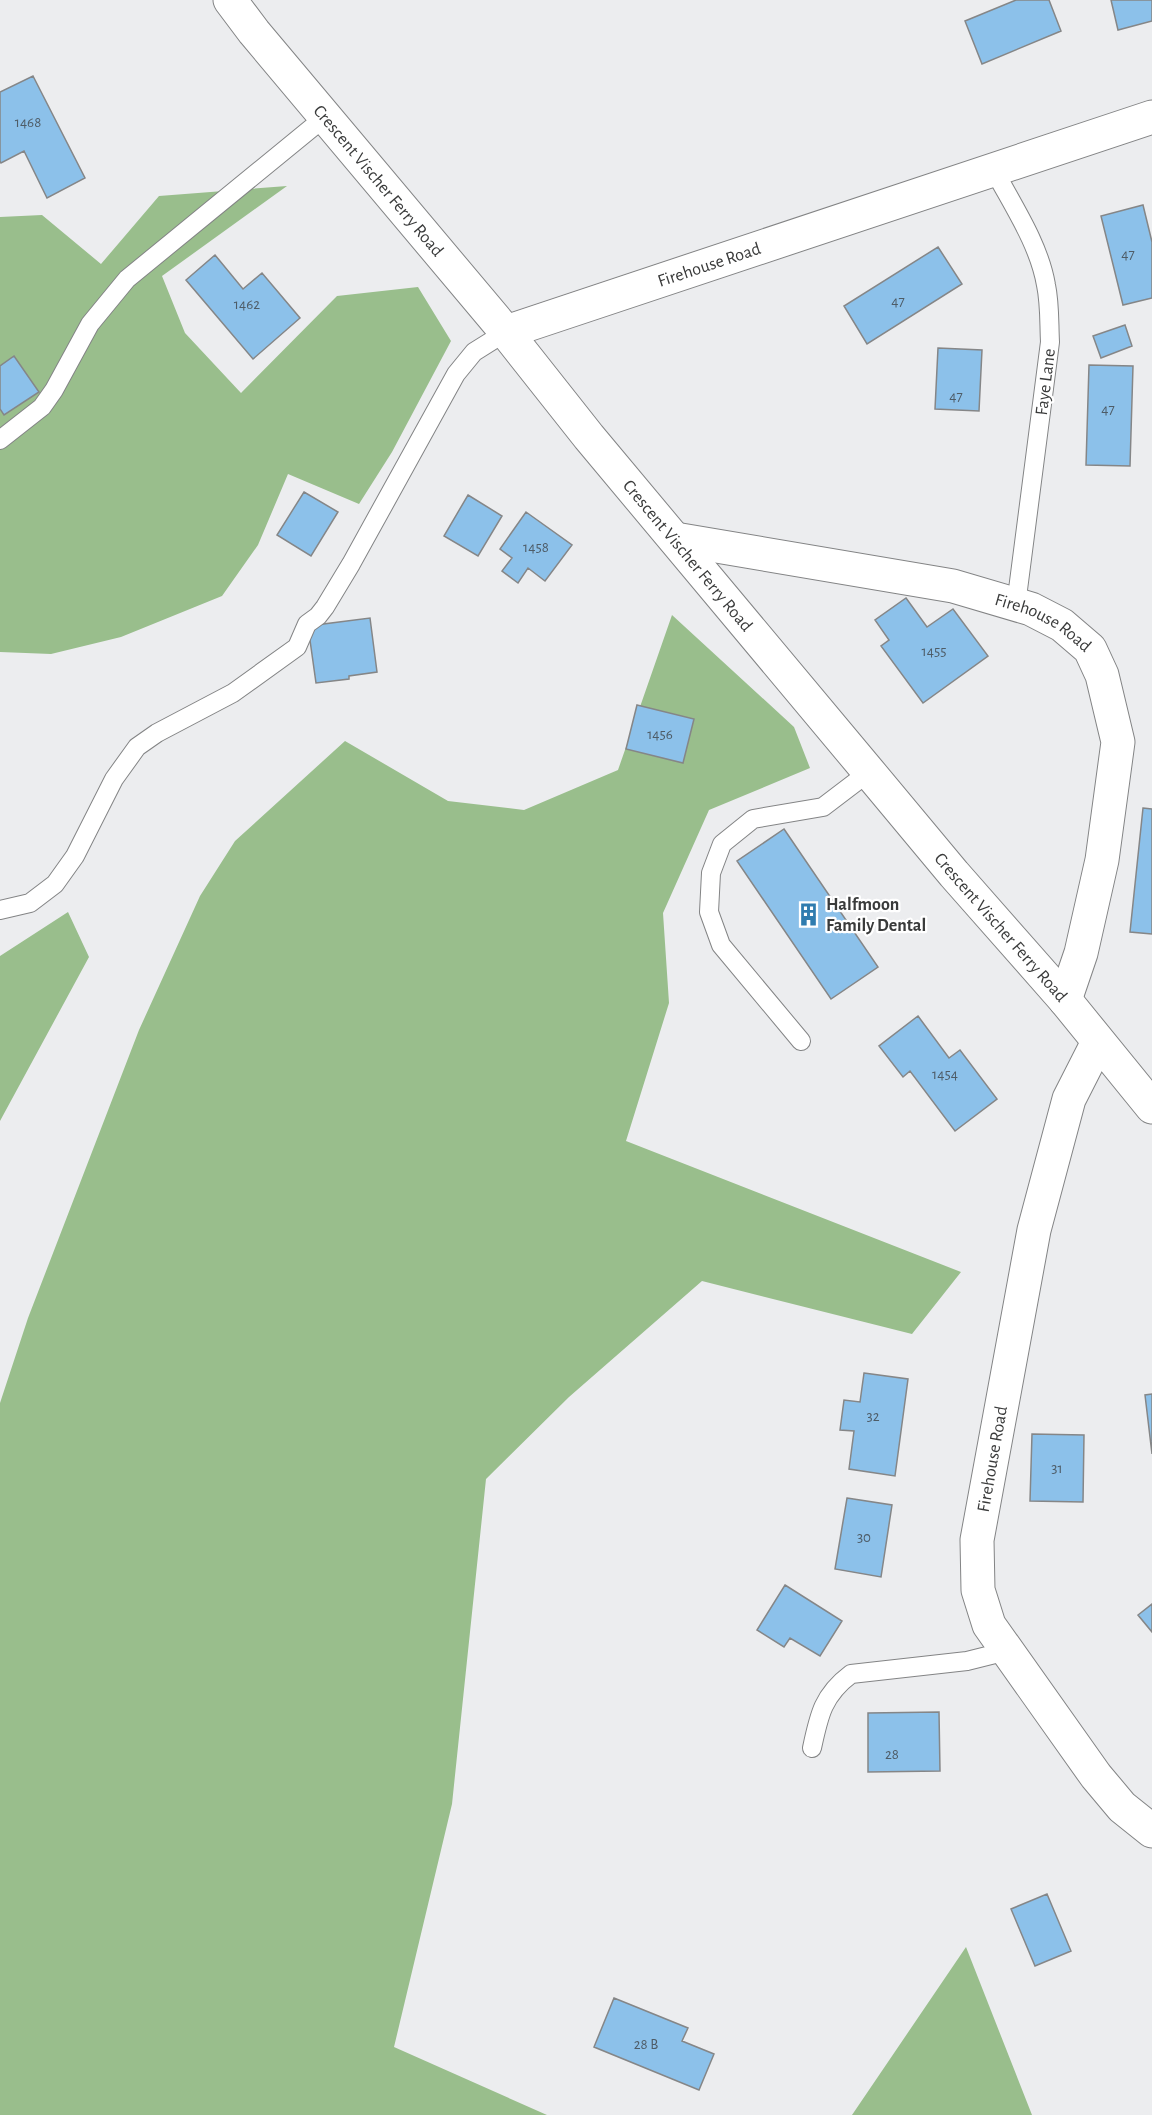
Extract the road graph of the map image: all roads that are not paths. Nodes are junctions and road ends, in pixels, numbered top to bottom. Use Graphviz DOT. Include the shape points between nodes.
graph roads {
  1 [pos="230,0"];
  2 [pos="325,117"];
  3 [pos="1152,117"];
  4 [pos="994,170"];
  5 [pos="506,332"];
  6 [pos="0,440"];
  7 [pos="675,539"];
  8 [pos="1016,605"];
  9 [pos="869,772"];
  10 [pos="0,910"];
  11 [pos="1065,1000"];
  12 [pos="801,1041"];
  13 [pos="1098,1042"];
  14 [pos="1152,1107"];
  15 [pos="1007,1651"];
  16 [pos="812,1748"];
  17 [pos="1152,1831"];
  1 -- 2 [label="street, Crescent Vischer Ferry Road"];
  2 -- 5 [label="street, Crescent Vischer Ferry Road"];
  2 -- 6 [label="lane" via="127,279 90,324 42,406"];
  3 -- 4 [label="street, Firehouse Road"];
  4 -- 5 [label="street, Firehouse Road"];
  4 -- 8 [label="lane, Faye Lane" via="1035,249 1049,304 1050,342"];
  5 -- 7 [label="street, Crescent Vischer Ferry Road"];
  5 -- 10 [label="lane" via="474,352 456,374 351,564 325,607 307,624 297,647 233,693 137,747 114,779 75,856 55,884 30,903"];
  7 -- 8 [label="street, Firehouse Road" via="953,586"];
  7 -- 9 [label="street, Crescent Vischer Ferry Road"];
  8 -- 11 [label="street, Firehouse Road" via="1062,625 1090,649 1102,675 1118,742 1102,860 1081,953"];
  9 -- 11 [label="street, Crescent Vischer Ferry Road"];
  9 -- 12 [label="lane" via="823,807 753,819 722,844 711,873 709,912 721,945"];
  11 -- 13 [label="street, Crescent Vischer Ferry Road"];
  13 -- 14 [label="street, Crescent Vischer Ferry Road"];
  13 -- 15 [label="street, Firehouse Road" via="1069,1099 1034,1230 977,1540 978,1590 989,1625"];
  15 -- 16 [label="lane" via="967,1661 851,1674 838,1683 819,1713"];
  15 -- 17 [label="street, Firehouse Road" via="1096,1776 1122,1807"];
}
